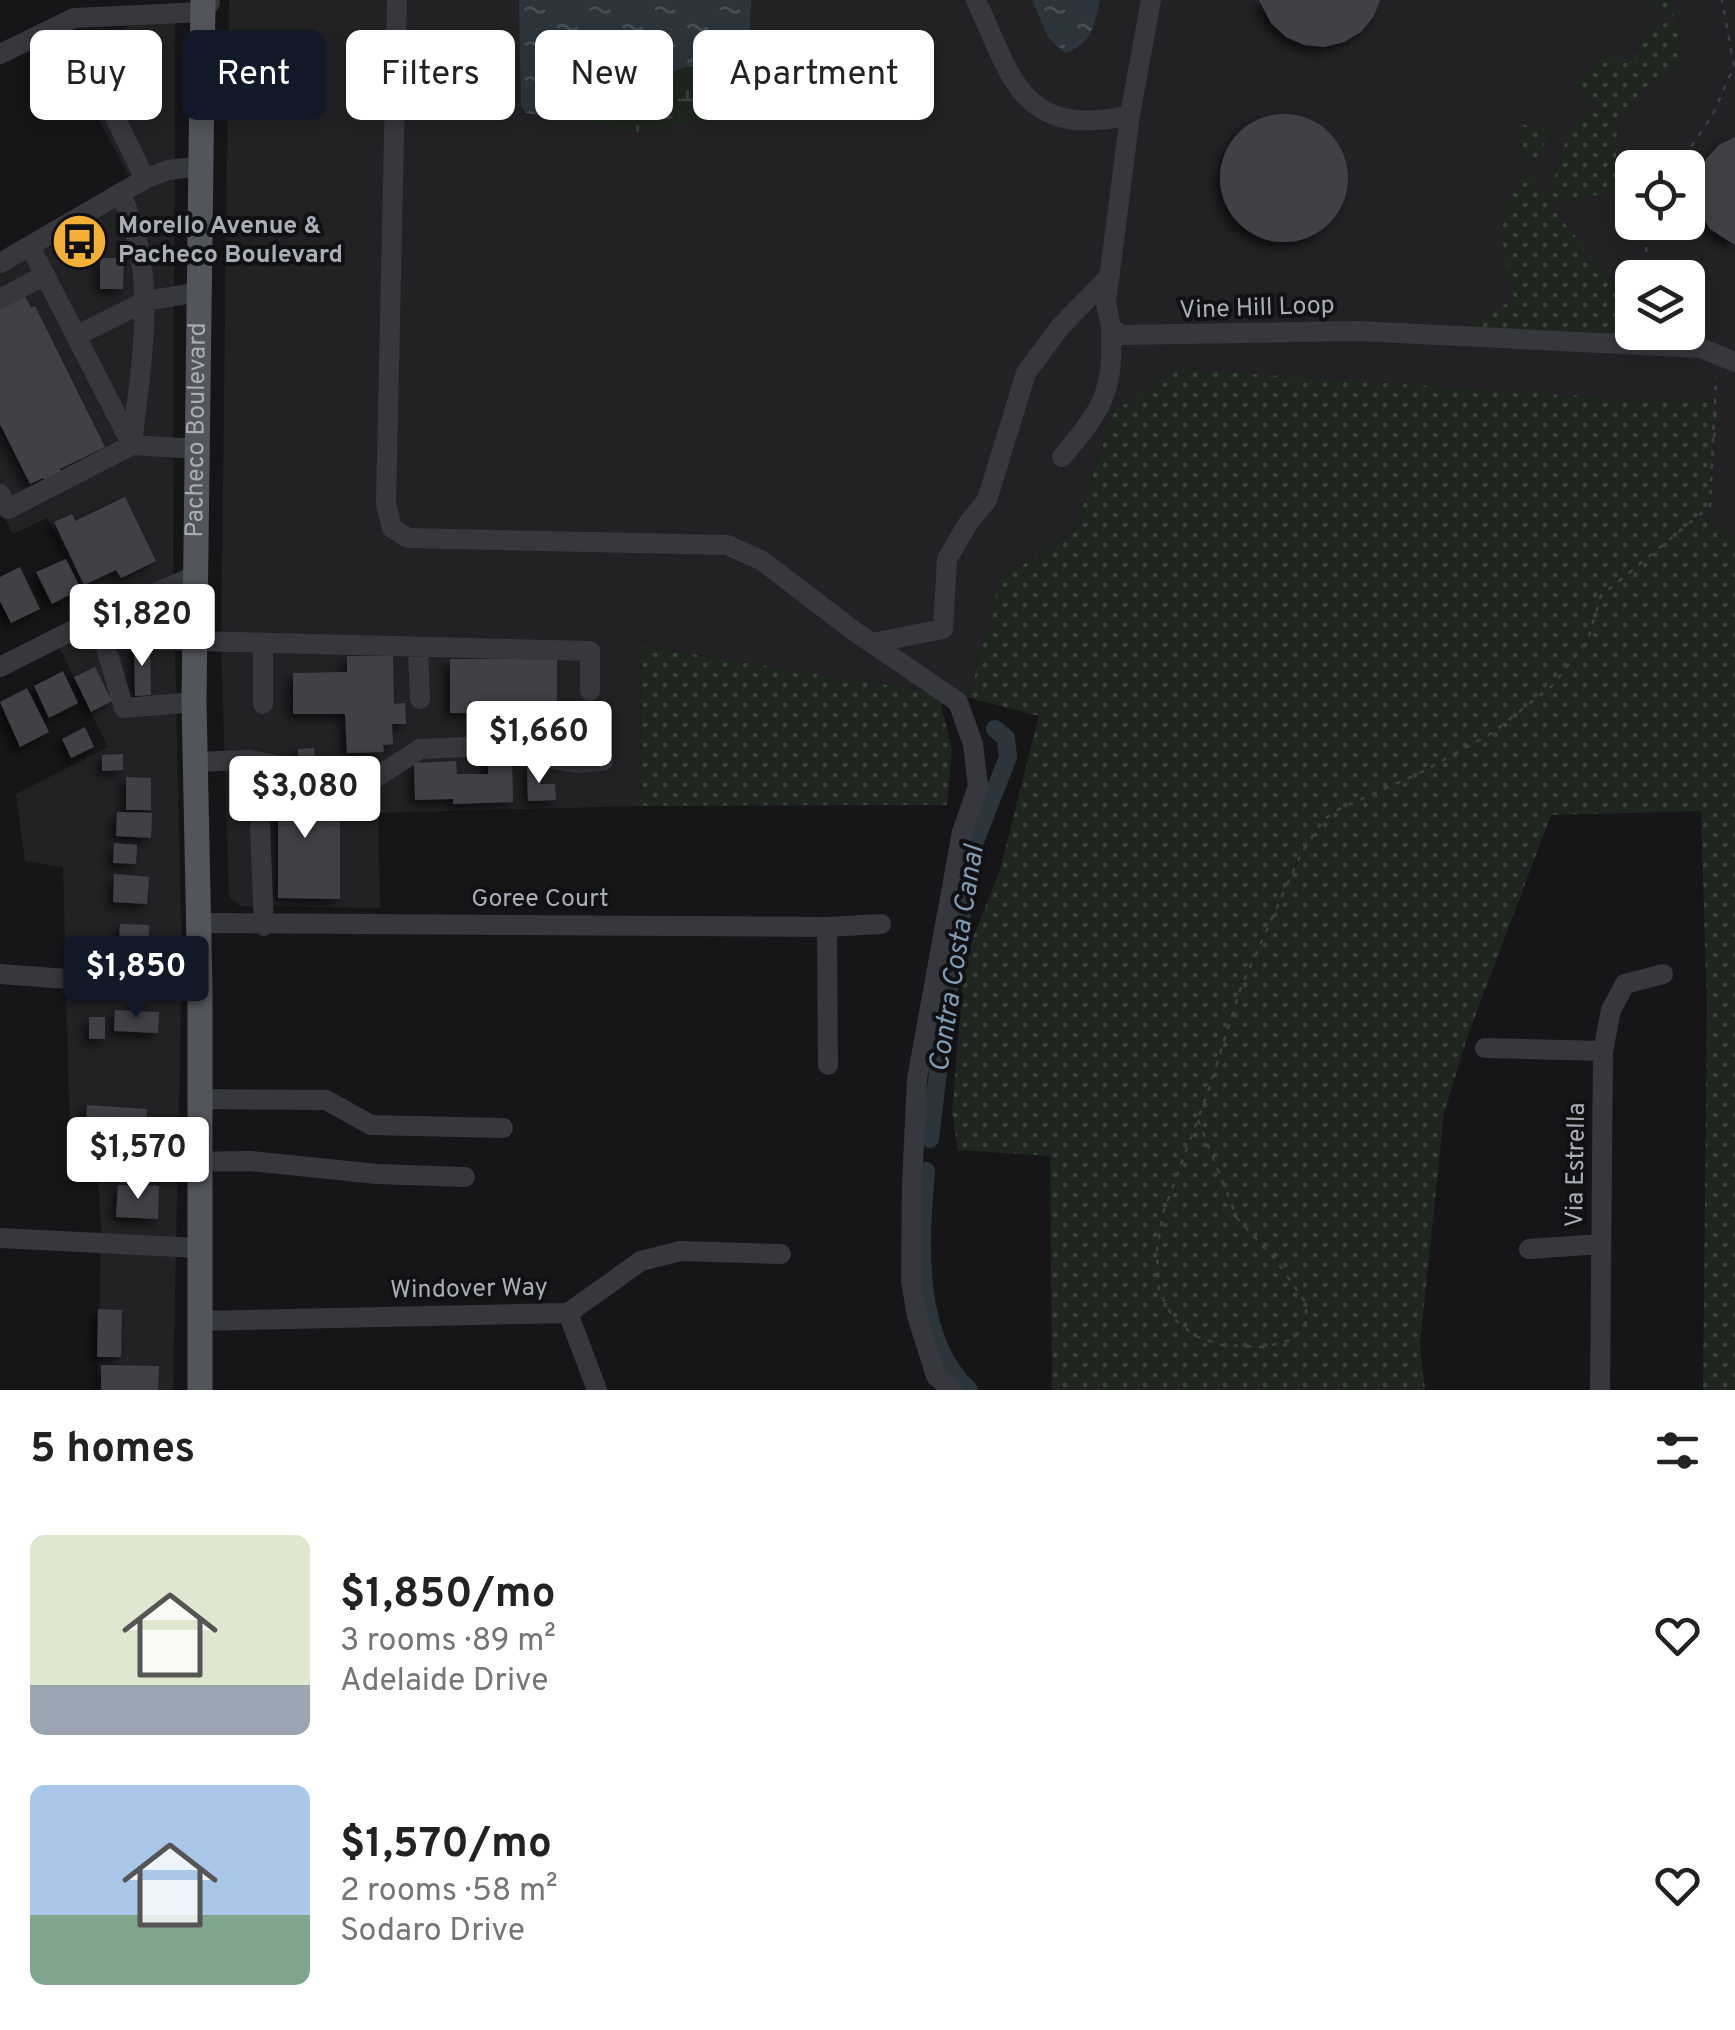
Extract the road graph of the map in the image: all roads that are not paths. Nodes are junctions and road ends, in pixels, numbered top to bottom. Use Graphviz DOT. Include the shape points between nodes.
graph roads {
  1 [pos="397,0"];
  2 [pos="976,0"];
  3 [pos="1151,0"];
  4 [pos="206,4"];
  5 [pos="0,54"];
  6 [pos="1130,115"];
  7 [pos="116,120"];
  8 [pos="203,166"];
  9 [pos="145,179"];
  10 [pos="120,193"];
  11 [pos="30,246"];
  12 [pos="0,263"];
  13 [pos="45,275"];
  14 [pos="1110,276"];
  15 [pos="200,292"];
  16 [pos="0,299"];
  17 [pos="146,301"];
  18 [pos="1110,327"];
  19 [pos="76,336"];
  20 [pos="1726,359"];
  21 [pos="132,445"];
  22 [pos="199,449"];
  23 [pos="1062,457"];
  24 [pos="0,494"];
  25 [pos="197,575"];
  26 [pos="128,604"];
  27 [pos="97,618"];
  28 [pos="127,636"];
  29 [pos="195,641"];
  30 [pos="105,643"];
  31 [pos="872,643"];
  32 [pos="262,644"];
  33 [pos="418,648"];
  34 [pos="0,667"];
  35 [pos="590,691"];
  36 [pos="420,699"];
  37 [pos="194,702"];
  38 [pos="263,704"];
  39 [pos="603,760"];
  40 [pos="195,762"];
  41 [pos="260,826"];
  42 [pos="198,924"];
  43 [pos="881,924"];
  44 [pos="264,926"];
  45 [pos="827,928"];
  46 [pos="0,974"];
  47 [pos="1663,974"];
  48 [pos="200,989"];
  49 [pos="1486,1048"];
  50 [pos="1603,1051"];
  51 [pos="828,1065"];
  52 [pos="200,1098"];
  53 [pos="503,1128"];
  54 [pos="200,1162"];
  55 [pos="124,1163"];
  56 [pos="465,1177"];
  57 [pos="0,1238"];
  58 [pos="1600,1244"];
  59 [pos="199,1248"];
  60 [pos="1529,1249"];
  61 [pos="781,1254"];
  62 [pos="568,1313"];
  63 [pos="200,1321"];
  64 [pos="200,1390"];
  65 [pos="597,1390"];
  66 [pos="952,1390"];
  67 [pos="1600,1390"];
  1 -- 31 [label="street" via="386,504 392,528 408,538 727,546 762,560"];
  2 -- 6 [label="street" via="1016,88 1038,109 1069,120"];
  3 -- 6 [label="street"];
  4 -- 5 [label="street" via="74,18"];
  4 -- 8 [label="main road, Pacheco Boulevard"];
  6 -- 14 [label="street"];
  7 -- 9 [label="street"];
  8 -- 9 [label="street"];
  8 -- 15 [label="main road, Pacheco Boulevard"];
  9 -- 10 [label="street"];
  10 -- 11 [label="street"];
  10 -- 17 [label="street" via="140,240"];
  11 -- 12 [label="street"];
  11 -- 13 [label="street"];
  13 -- 16 [label="street"];
  13 -- 19 [label="street"];
  14 -- 18 [label="street"];
  14 -- 31 [label="street" via="1026,373 987,500 947,560 942,629"];
  15 -- 17 [label="street"];
  15 -- 22 [label="main road, Pacheco Boulevard"];
  17 -- 19 [label="street"];
  17 -- 21 [label="street"];
  18 -- 20 [label="street, Vine Hill Loop" via="1121,335 1358,332 1701,348"];
  18 -- 23 [label="street" via="1108,394"];
  19 -- 21 [label="street"];
  21 -- 22 [label="street"];
  21 -- 24 [label="street" via="8,509"];
  22 -- 25 [label="main road, Pacheco Boulevard"];
  25 -- 26 [label="street"];
  25 -- 29 [label="main road, Pacheco Boulevard"];
  26 -- 27 [label="street"];
  26 -- 28 [label="street"];
  27 -- 30 [label="street"];
  27 -- 34 [label="street"];
  28 -- 29 [label="street"];
  28 -- 30 [label="street"];
  29 -- 32 [label="street"];
  29 -- 37 [label="main road, Pacheco Boulevard"];
  30 -- 37 [label="street" via="124,708"];
  31 -- 66 [label="street" via="958,702 978,786 962,832 917,1079 912,1185 917,1316 936,1376"];
  32 -- 33 [label="street"];
  32 -- 38 [label="street"];
  33 -- 35 [label="street" via="590,651"];
  33 -- 36 [label="street"];
  37 -- 40 [label="main road, Pacheco Boulevard"];
  39 -- 40 [label="street" via="576,763 512,745 420,749 375,778 250,760"];
  40 -- 42 [label="main road, Pacheco Boulevard"];
  41 -- 44 [label="street"];
  42 -- 44 [label="street, Goree Court"];
  42 -- 48 [label="main road, Pacheco Boulevard"];
  43 -- 45 [label="street, Goree Court"];
  44 -- 45 [label="street, Goree Court"];
  45 -- 51 [label="street"];
  46 -- 48 [label="street"];
  47 -- 50 [label="street, Via Estrella" via="1626,984 1611,1010"];
  48 -- 52 [label="main road, Pacheco Boulevard"];
  49 -- 50 [label="street"];
  50 -- 58 [label="street, Via Estrella"];
  52 -- 53 [label="street" via="326,1100 371,1125"];
  52 -- 54 [label="main road, Pacheco Boulevard"];
  54 -- 55 [label="street"];
  54 -- 56 [label="street"];
  54 -- 59 [label="main road, Pacheco Boulevard"];
  57 -- 59 [label="street"];
  58 -- 60 [label="street"];
  58 -- 67 [label="street, Via Estrella"];
  59 -- 63 [label="main road, Pacheco Boulevard"];
  61 -- 62 [label="street, Windover Way" via="680,1250 641,1261"];
  62 -- 63 [label="street, Windover Way"];
  62 -- 65 [label="street"];
  63 -- 64 [label="main road, Pacheco Boulevard"];
}
